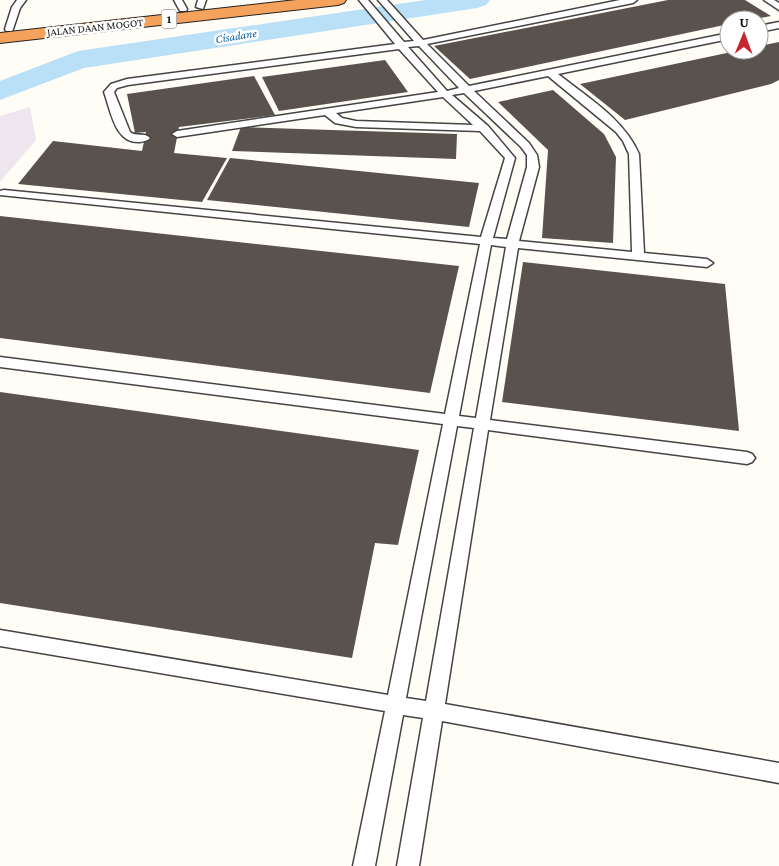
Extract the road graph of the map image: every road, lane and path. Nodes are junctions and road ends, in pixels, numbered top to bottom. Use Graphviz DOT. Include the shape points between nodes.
graph roads {
  1 [pos="22,0"];
  2 [pos="256,0"];
  3 [pos="338,0"];
  4 [pos="382,0"];
  5 [pos="633,0"];
  6 [pos="768,0"];
  7 [pos="364,1"];
  8 [pos="201,3"];
  9 [pos="181,4"];
  10 [pos="779,7"];
  11 [pos="3,32"];
  12 [pos="719,38"];
  13 [pos="420,43"];
  14 [pos="400,46"];
  15 [pos="551,73"];
  16 [pos="465,90"];
  17 [pos="445,94"];
  18 [pos="326,112"];
  19 [pos="484,128"];
  20 [pos="177,134"];
  21 [pos="145,138"];
  22 [pos="4,193"];
  23 [pos="486,242"];
  24 [pos="512,245"];
  25 [pos="638,257"];
  26 [pos="707,263"];
  27 [pos="0,362"];
  28 [pos="451,421"];
  29 [pos="482,425"];
  30 [pos="747,458"];
  31 [pos="0,638"];
  32 [pos="395,705"];
  33 [pos="434,711"];
  34 [pos="779,773"];
  35 [pos="364,866"];
  36 [pos="408,866"];
  1 -- 11 [label="lane"];
  2 -- 8 [label="highway, JALAN DAAN MOGOT / 1"];
  3 -- 11 [label="highway, JALAN DAAN MOGOT / 1"];
  4 -- 13 [label="lane"];
  5 -- 13 [label="lane"];
  6 -- 10 [label="lane"];
  7 -- 14 [label="lane"];
  8 -- 9 [label="highway, JALAN DAAN MOGOT / 1"];
  9 -- 11 [label="highway, JALAN DAAN MOGOT / 1"];
  12 -- 15 [label="lane"];
  13 -- 14 [label="lane"];
  13 -- 16 [label="lane"];
  14 -- 17 [label="lane"];
  14 -- 21 [label="lane" via="114,86 109,92 124,134"];
  15 -- 16 [label="lane"];
  15 -- 25 [label="lane" via="628,140 634,154"];
  16 -- 17 [label="lane"];
  16 -- 24 [label="lane" via="532,155 533,167"];
  17 -- 18 [label="lane"];
  17 -- 19 [label="lane"];
  18 -- 19 [label="lane" via="339,121 356,124"];
  18 -- 20 [label="lane"];
  19 -- 23 [label="lane" via="510,158"];
  22 -- 23 [label="lane"];
  23 -- 24 [label="lane"];
  23 -- 28 [label="lane"];
  24 -- 25 [label="lane"];
  24 -- 29 [label="lane"];
  25 -- 26 [label="lane"];
  27 -- 28 [label="lane"];
  28 -- 29 [label="lane"];
  28 -- 32 [label="lane"];
  29 -- 30 [label="lane"];
  29 -- 33 [label="lane"];
  31 -- 32 [label="lane"];
  32 -- 33 [label="lane"];
  32 -- 35 [label="lane"];
  33 -- 34 [label="lane"];
  33 -- 36 [label="lane"];
}
